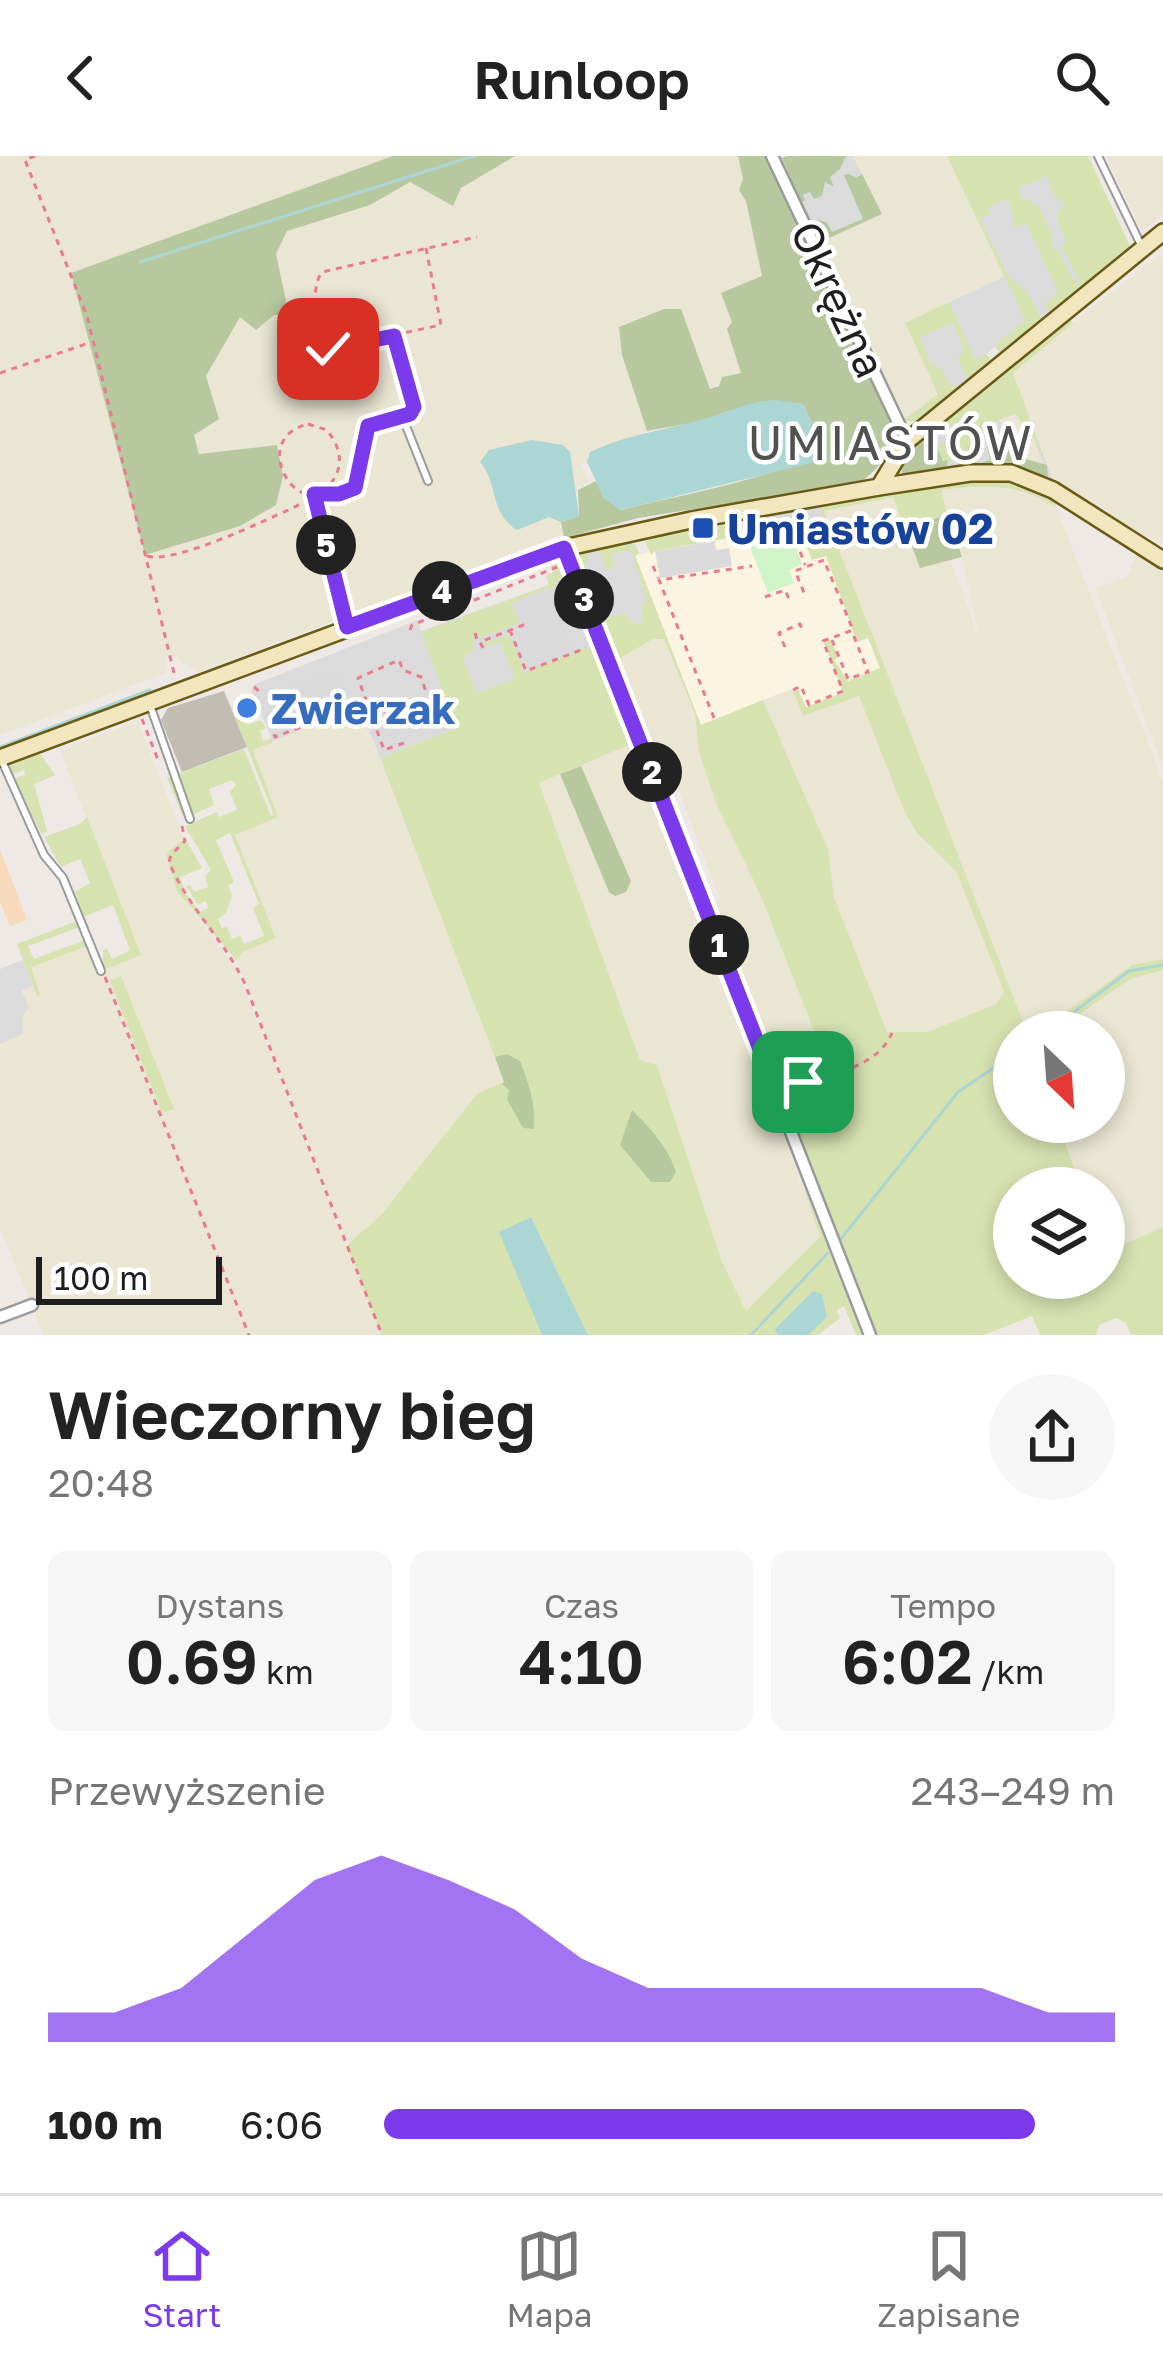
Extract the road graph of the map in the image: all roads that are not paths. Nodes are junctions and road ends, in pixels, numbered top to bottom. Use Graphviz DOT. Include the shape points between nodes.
graph roads {
  1 [pos="772,156"];
  2 [pos="1098,156"];
  3 [pos="1163,232"];
  4 [pos="1143,248"];
  5 [pos="402,416"];
  6 [pos="907,441"];
  7 [pos="428,481"];
  8 [pos="879,488"];
  9 [pos="564,548"];
  10 [pos="1163,560"];
  11 [pos="143,704"];
  12 [pos="0,758"];
  13 [pos="190,819"];
  14 [pos="100,971"];
  15 [pos="32,1305"];
  16 [pos="0,1317"];
  17 [pos="870,1335"];
  1 -- 6 [label="street, Okrężna"];
  2 -- 4 [label="lane"];
  3 -- 4 [label="main road"];
  4 -- 6 [label="main road"];
  5 -- 7 [label="lane"];
  6 -- 8 [label="main road"];
  8 -- 9 [label="main road"];
  8 -- 10 [label="main road" via="1011,473 1053,490"];
  9 -- 11 [label="main road"];
  9 -- 17 [label="street"];
  11 -- 12 [label="main road"];
  11 -- 13 [label="lane"];
  12 -- 14 [label="lane" via="44,855 63,878"];
  15 -- 16 [label="street"];
}
